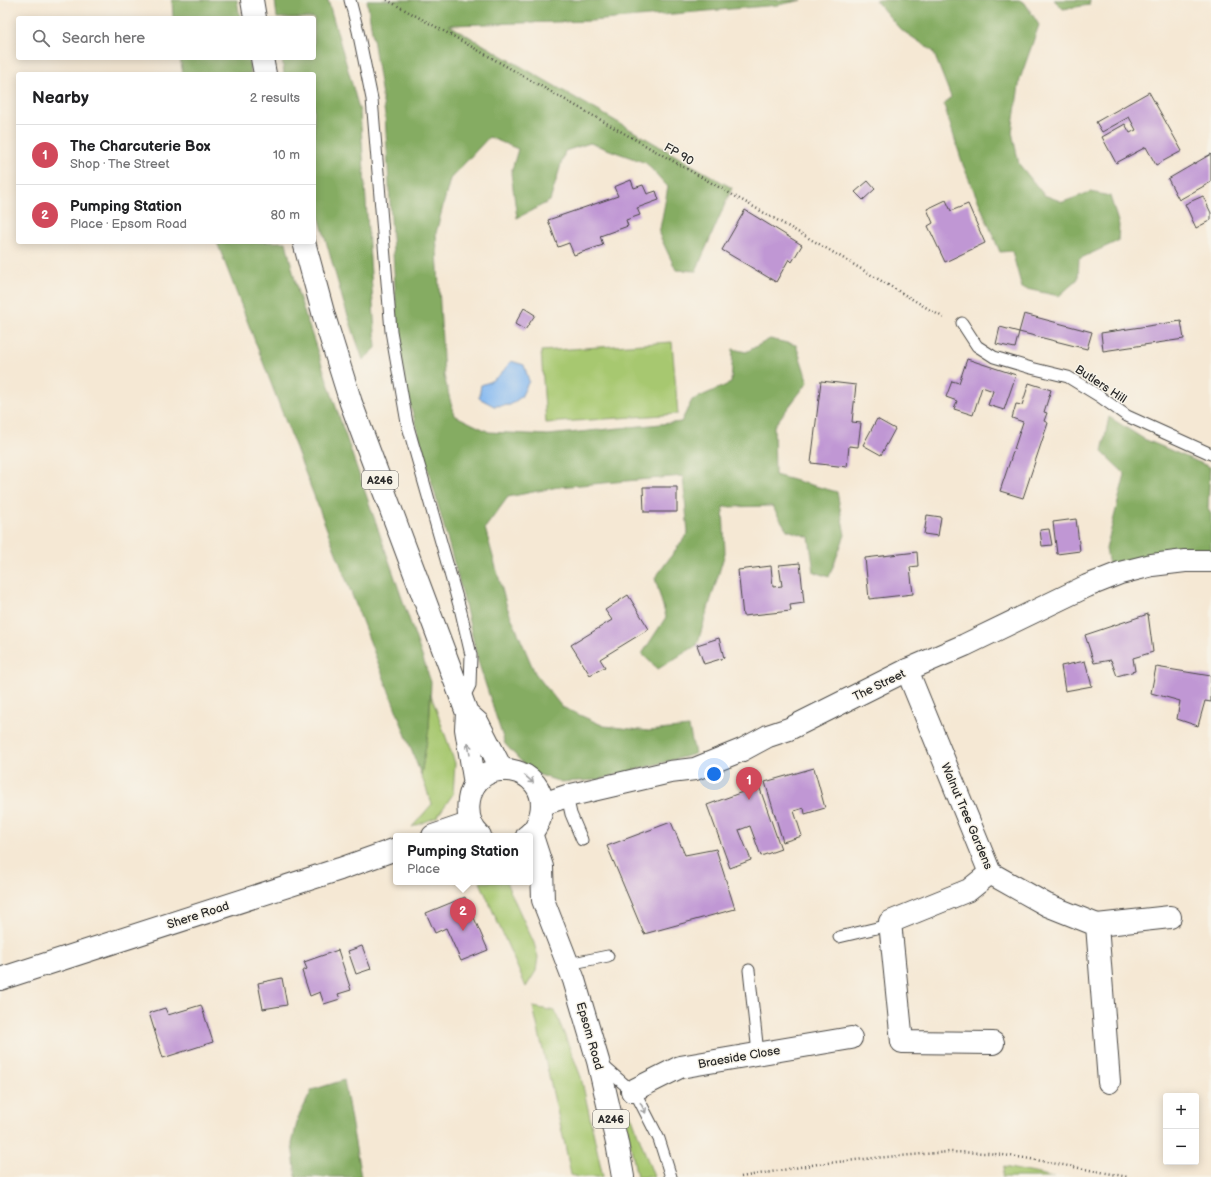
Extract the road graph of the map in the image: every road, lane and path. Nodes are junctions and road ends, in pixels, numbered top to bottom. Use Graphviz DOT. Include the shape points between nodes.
graph roads {
  1 [pos="252,0"];
  2 [pos="350,0"];
  3 [pos="387,0"];
  4 [pos="255,16"];
  5 [pos="262,60"];
  6 [pos="265,72"];
  7 [pos="305,244"];
  8 [pos="962,323"];
  9 [pos="1211,454"];
  10 [pos="1211,561"];
  11 [pos="907,670"];
  12 [pos="465,707"];
  13 [pos="502,770"];
  14 [pos="475,784"];
  15 [pos="567,796"];
  16 [pos="543,804"];
  17 [pos="475,829"];
  18 [pos="451,833"];
  19 [pos="531,833"];
  20 [pos="582,840"];
  21 [pos="533,845"];
  22 [pos="393,850"];
  23 [pos="990,873"];
  24 [pos="530,885"];
  25 [pos="543,900"];
  26 [pos="1170,917"];
  27 [pos="890,922"];
  28 [pos="1097,925"];
  29 [pos="839,937"];
  30 [pos="608,956"];
  31 [pos="568,964"];
  32 [pos="749,970"];
  33 [pos="0,979"];
  34 [pos="851,1038"];
  35 [pos="993,1043"];
  36 [pos="758,1053"];
  37 [pos="598,1061"];
  38 [pos="1109,1082"];
  39 [pos="632,1092"];
  40 [pos="623,1177"];
  41 [pos="671,1177"];
  42 [pos="741,1177"];
  43 [pos="1128,1177"];
  1 -- 4 [label="street"];
  2 -- 12 [label="lane" via="372,99 391,331 407,423 461,612 470,655 470,685"];
  3 -- 8 [label="path, FP 90" via="819,244 947,320"];
  5 -- 6 [label="street"];
  7 -- 12 [label="street, A246" via="351,403"];
  8 -- 9 [label="lane, Butlers Hill" via="977,346 994,357 1068,377 1127,416"];
  10 -- 11 [label="street, The Street" via="1152,565 1120,573"];
  11 -- 15 [label="street, The Street" via="789,729 695,769 670,772"];
  11 -- 23 [label="street, Walnut Tree Gardens"];
  12 -- 13 [label="street, A246" via="478,723"];
  14 -- 12 [label="street, A246, one-way"];
  13 -- 14 [label="street" via="495,770"];
  13 -- 16 [label="street, one-way" via="509,769 522,773 533,782"];
  14 -- 17 [label="street" via="467,808"];
  15 -- 16 [label="street, The Street"];
  15 -- 20 [label="lane" via="571,814"];
  16 -- 19 [label="street" via="540,821"];
  17 -- 18 [label="street"];
  21 -- 25 [label="street, Epsom Road / A246" via="542,867"];
  22 -- 33 [label="street, Shere Road"];
  23 -- 27 [label="street" via="969,890"];
  23 -- 28 [label="street, Walnut Tree Gardens" via="1047,905"];
  24 -- 25 [label="street, Epsom Road / A246"];
  25 -- 31 [label="street, Epsom Road / A246"];
  26 -- 28 [label="street, Walnut Tree Gardens"];
  27 -- 29 [label="lane"];
  27 -- 35 [label="street" via="902,1042"];
  28 -- 38 [label="street"];
  30 -- 31 [label="lane"];
  31 -- 37 [label="street, Epsom Road / A246"];
  32 -- 36 [label="lane"];
  34 -- 36 [label="street, Braeside Close"];
  36 -- 39 [label="street, Braeside Close" via="680,1067"];
  37 -- 39 [label="lane"];
  37 -- 40 [label="street, Epsom Road / A246"];
  39 -- 41 [label="lane, one-way" via="635,1092 659,1139"];
  42 -- 43 [label="path" via="818,1164 949,1152 995,1154"];
}
